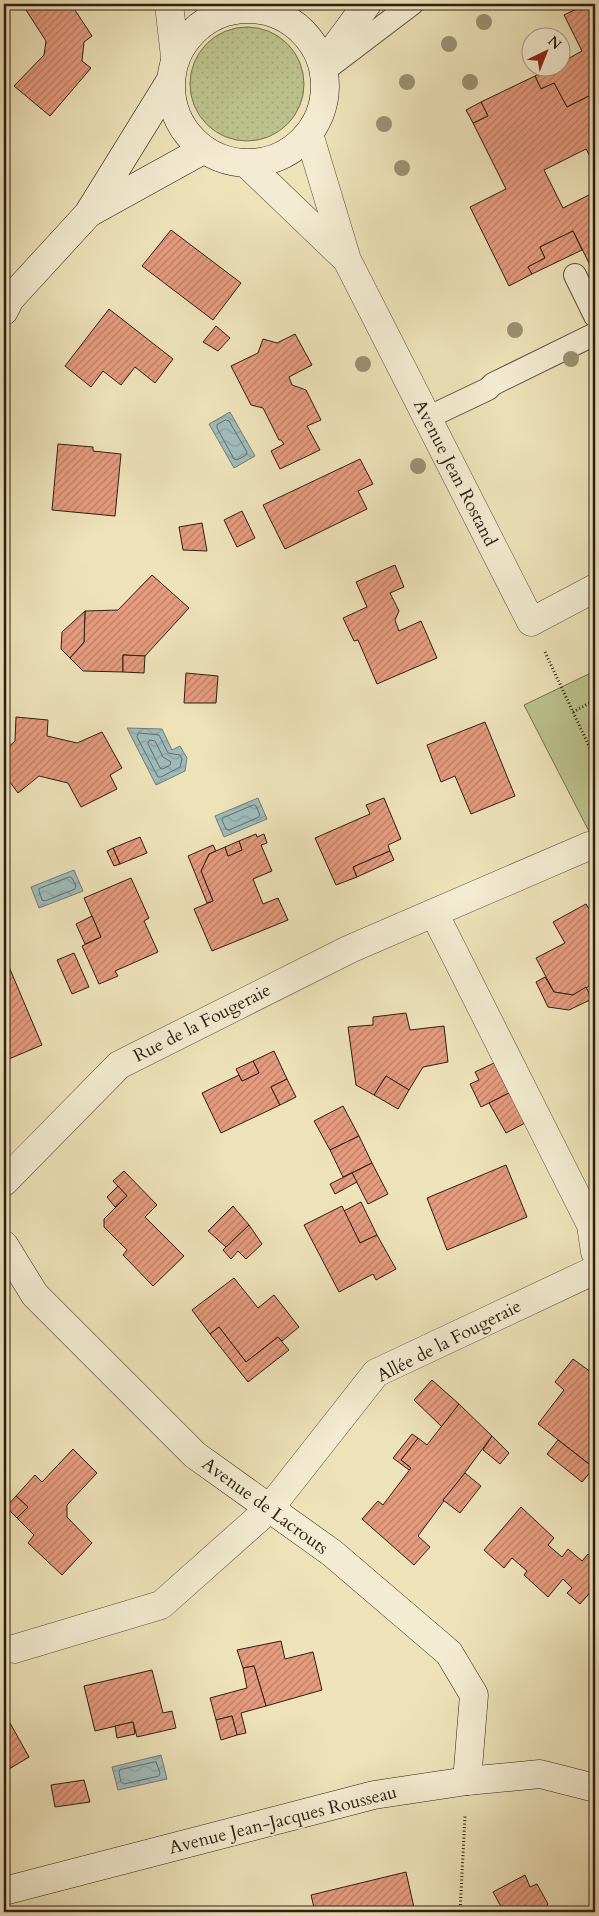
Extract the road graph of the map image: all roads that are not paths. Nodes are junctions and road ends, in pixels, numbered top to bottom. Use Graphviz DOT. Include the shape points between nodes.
graph roads {
  1 [pos="169,4"];
  2 [pos="367,4"];
  3 [pos="412,4"];
  4 [pos="258,6"];
  5 [pos="175,57"];
  6 [pos="323,67"];
  7 [pos="170,83"];
  8 [pos="309,134"];
  9 [pos="204,150"];
  10 [pos="247,164"];
  11 [pos="88,214"];
  12 [pos="347,260"];
  13 [pos="575,274"];
  14 [pos="4,311"];
  15 [pos="595,316"];
  16 [pos="595,334"];
  17 [pos="427,418"];
  18 [pos="595,588"];
  19 [pos="589,846"];
  20 [pos="434,913"];
  21 [pos="4,1182"];
  22 [pos="4,1245"];
  23 [pos="595,1252"];
  24 [pos="595,1270"];
  25 [pos="269,1509"];
  26 [pos="14,1649"];
  27 [pos="467,1781"];
  28 [pos="595,1788"];
  29 [pos="4,1891"];
  1 -- 5 [label="street"];
  2 -- 6 [label="street"];
  3 -- 6 [label="lane"];
  4 -- 5 [label="street" via="228,10 210,17 189,34"];
  4 -- 6 [label="street" via="285,17 301,29 314,45"];
  5 -- 7 [label="street"];
  6 -- 8 [label="street" via="325,89 321,113"];
  7 -- 9 [label="street" via="173,110 187,134"];
  7 -- 11 [label="street"];
  8 -- 10 [label="street" via="291,151 270,161"];
  8 -- 12 [label="street, Avenue Jean Rostand"];
  9 -- 10 [label="street" via="224,160"];
  9 -- 11 [label="street"];
  10 -- 12 [label="street, Avenue Jean Rostand"];
  11 -- 14 [label="street" via="10,299"];
  12 -- 17 [label="street, Avenue Jean Rostand"];
  13 -- 15 [label="lane"];
  16 -- 17 [label="lane"];
  17 -- 18 [label="street, Avenue Jean Rostand" via="531,622"];
  19 -- 20 [label="street, Rue de la Fougeraie"];
  20 -- 21 [label="street, Rue de la Fougeraie" via="350,949 119,1064"];
  20 -- 23 [label="street" via="591,1225"];
  22 -- 25 [label="street, Avenue de Lacrouts" via="35,1295 194,1455"];
  24 -- 25 [label="street, Allée de la Fougeraie" via="376,1373"];
  25 -- 26 [label="street, Allée de la Fougeraie" via="161,1605"];
  25 -- 27 [label="street, Avenue de Lacrouts" via="332,1553 449,1653 474,1695"];
  27 -- 28 [label="street, Avenue Jean-Jacques Rousseau" via="540,1774"];
  27 -- 29 [label="street, Avenue Jean-Jacques Rousseau" via="374,1794"];
}
